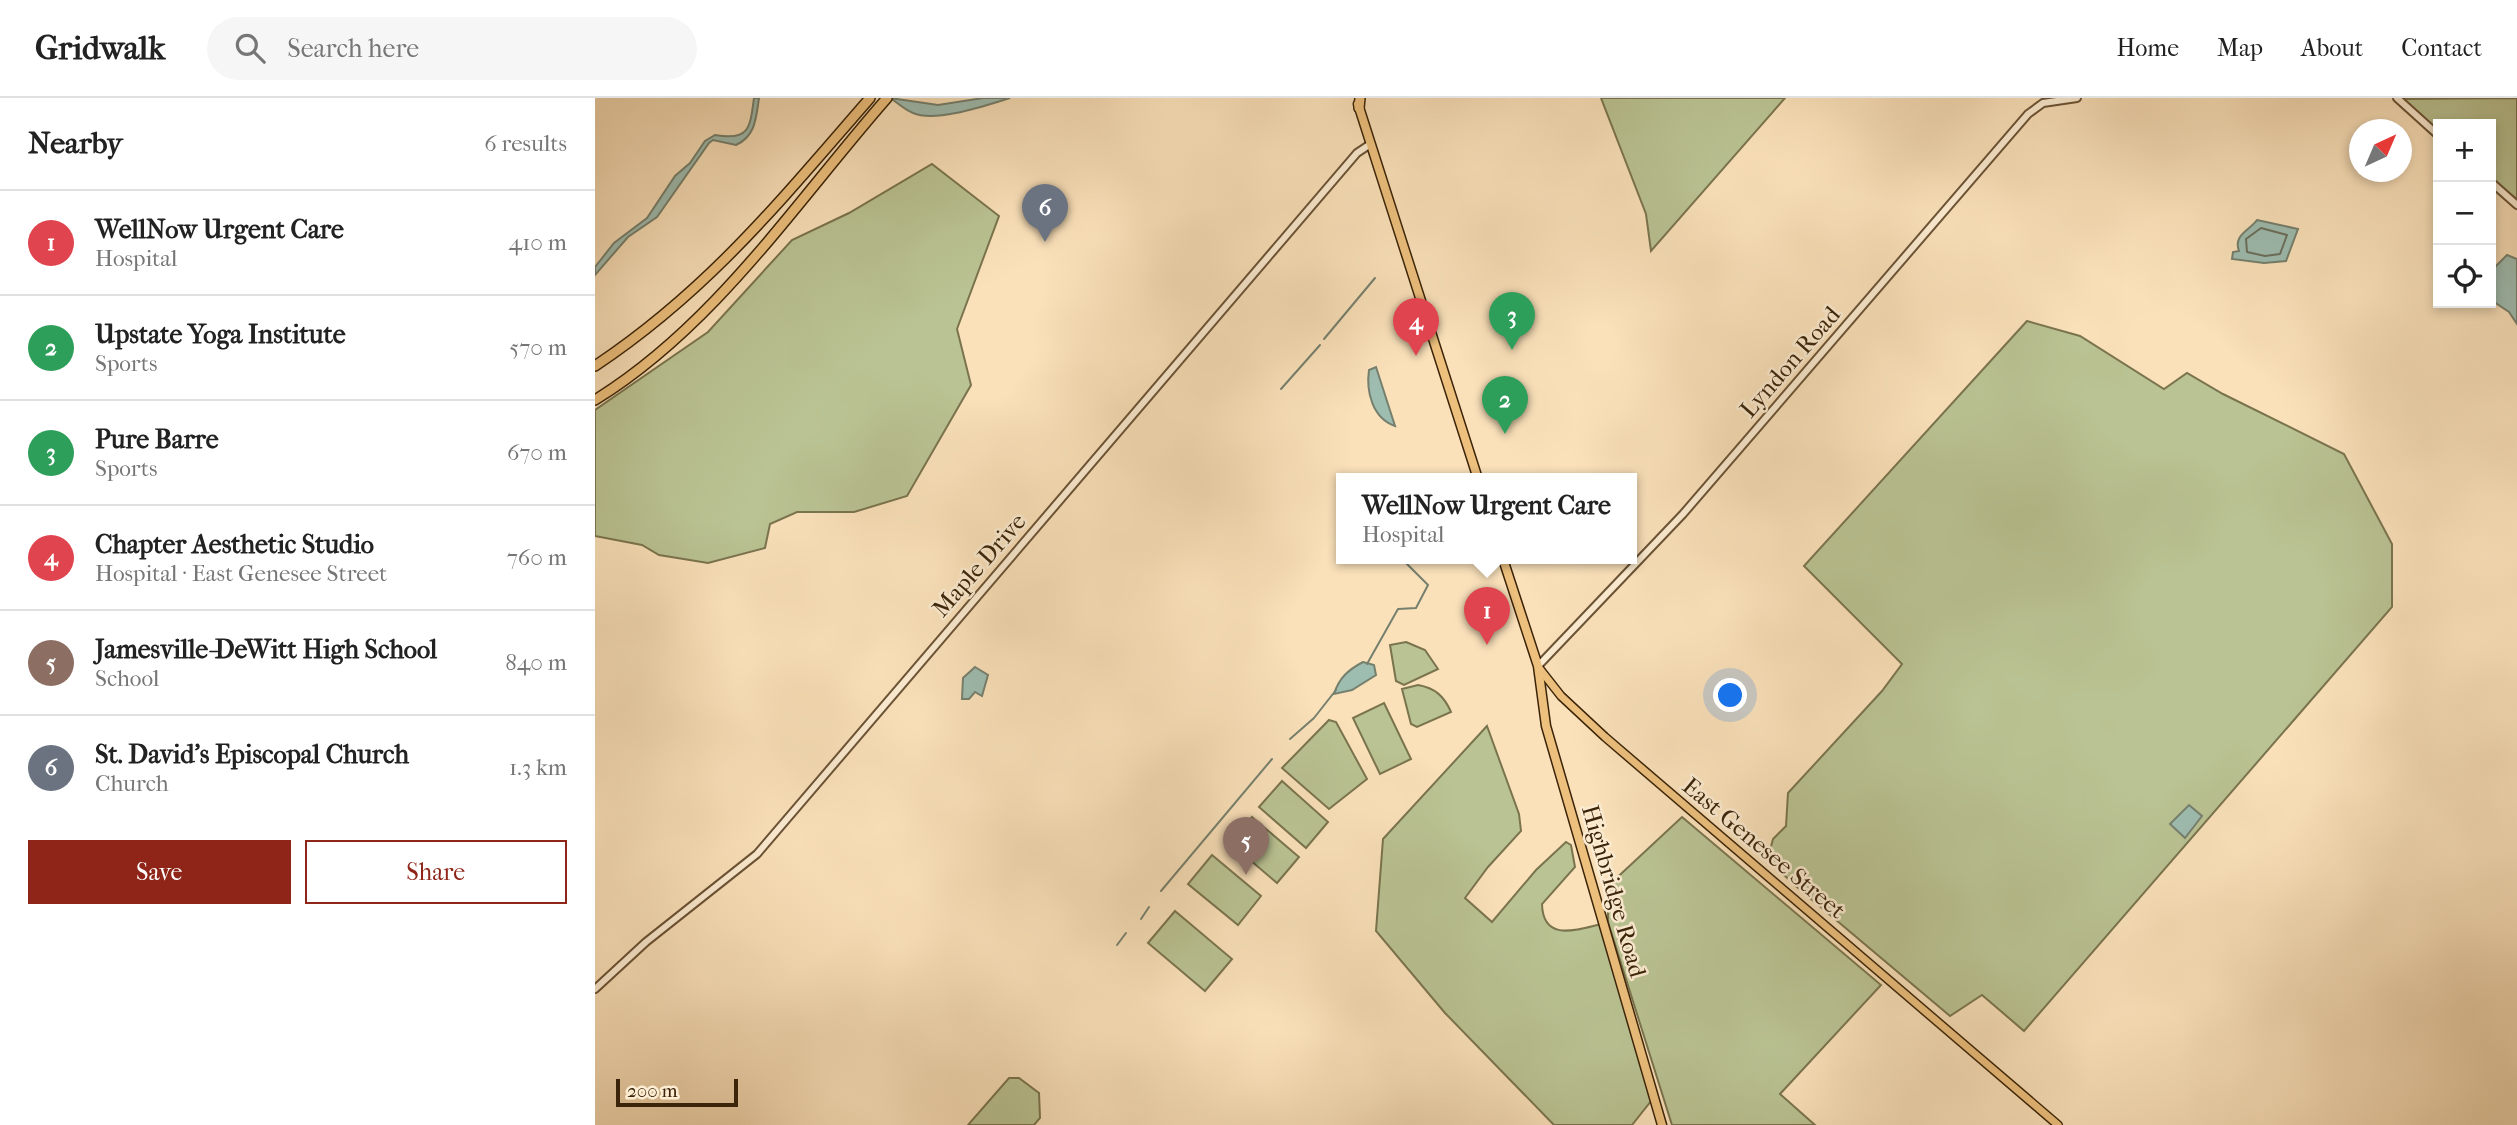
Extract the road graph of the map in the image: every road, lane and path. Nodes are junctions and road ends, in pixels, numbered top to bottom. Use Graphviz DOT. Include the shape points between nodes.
graph roads {
  1 [pos="870,98"];
  2 [pos="887,98"];
  3 [pos="1358,98"];
  4 [pos="2077,98"];
  5 [pos="2397,98"];
  6 [pos="1359,108"];
  7 [pos="2433,130"];
  8 [pos="1370,145"];
  9 [pos="2496,186"];
  10 [pos="2517,205"];
  11 [pos="595,366"];
  12 [pos="595,400"];
  13 [pos="1476,473"];
  14 [pos="1637,561"];
  15 [pos="1505,564"];
  16 [pos="1634,564"];
  17 [pos="1538,666"];
  18 [pos="595,989"];
  19 [pos="1662,1125"];
  20 [pos="2058,1125"];
  1 -- 11 [label="highway" via="723,264 655,325"];
  2 -- 12 [label="highway" via="709,307 657,356"];
  3 -- 6 [label="highway"];
  4 -- 14 [label="street, Lyndon Road" via="2043,103 2028,114"];
  5 -- 7 [label="street"];
  6 -- 8 [label="highway"];
  8 -- 13 [label="highway"];
  8 -- 18 [label="street, Maple Drive" via="1357,153 757,853"];
  9 -- 10 [label="street"];
  15 -- 17 [label="highway, East Genesee Street"];
  16 -- 17 [label="street, Lyndon Road"];
  17 -- 19 [label="highway, Highbridge Road" via="1548,733"];
  17 -- 20 [label="main road, East Genesee Street" via="1561,696 1615,746"];
}
